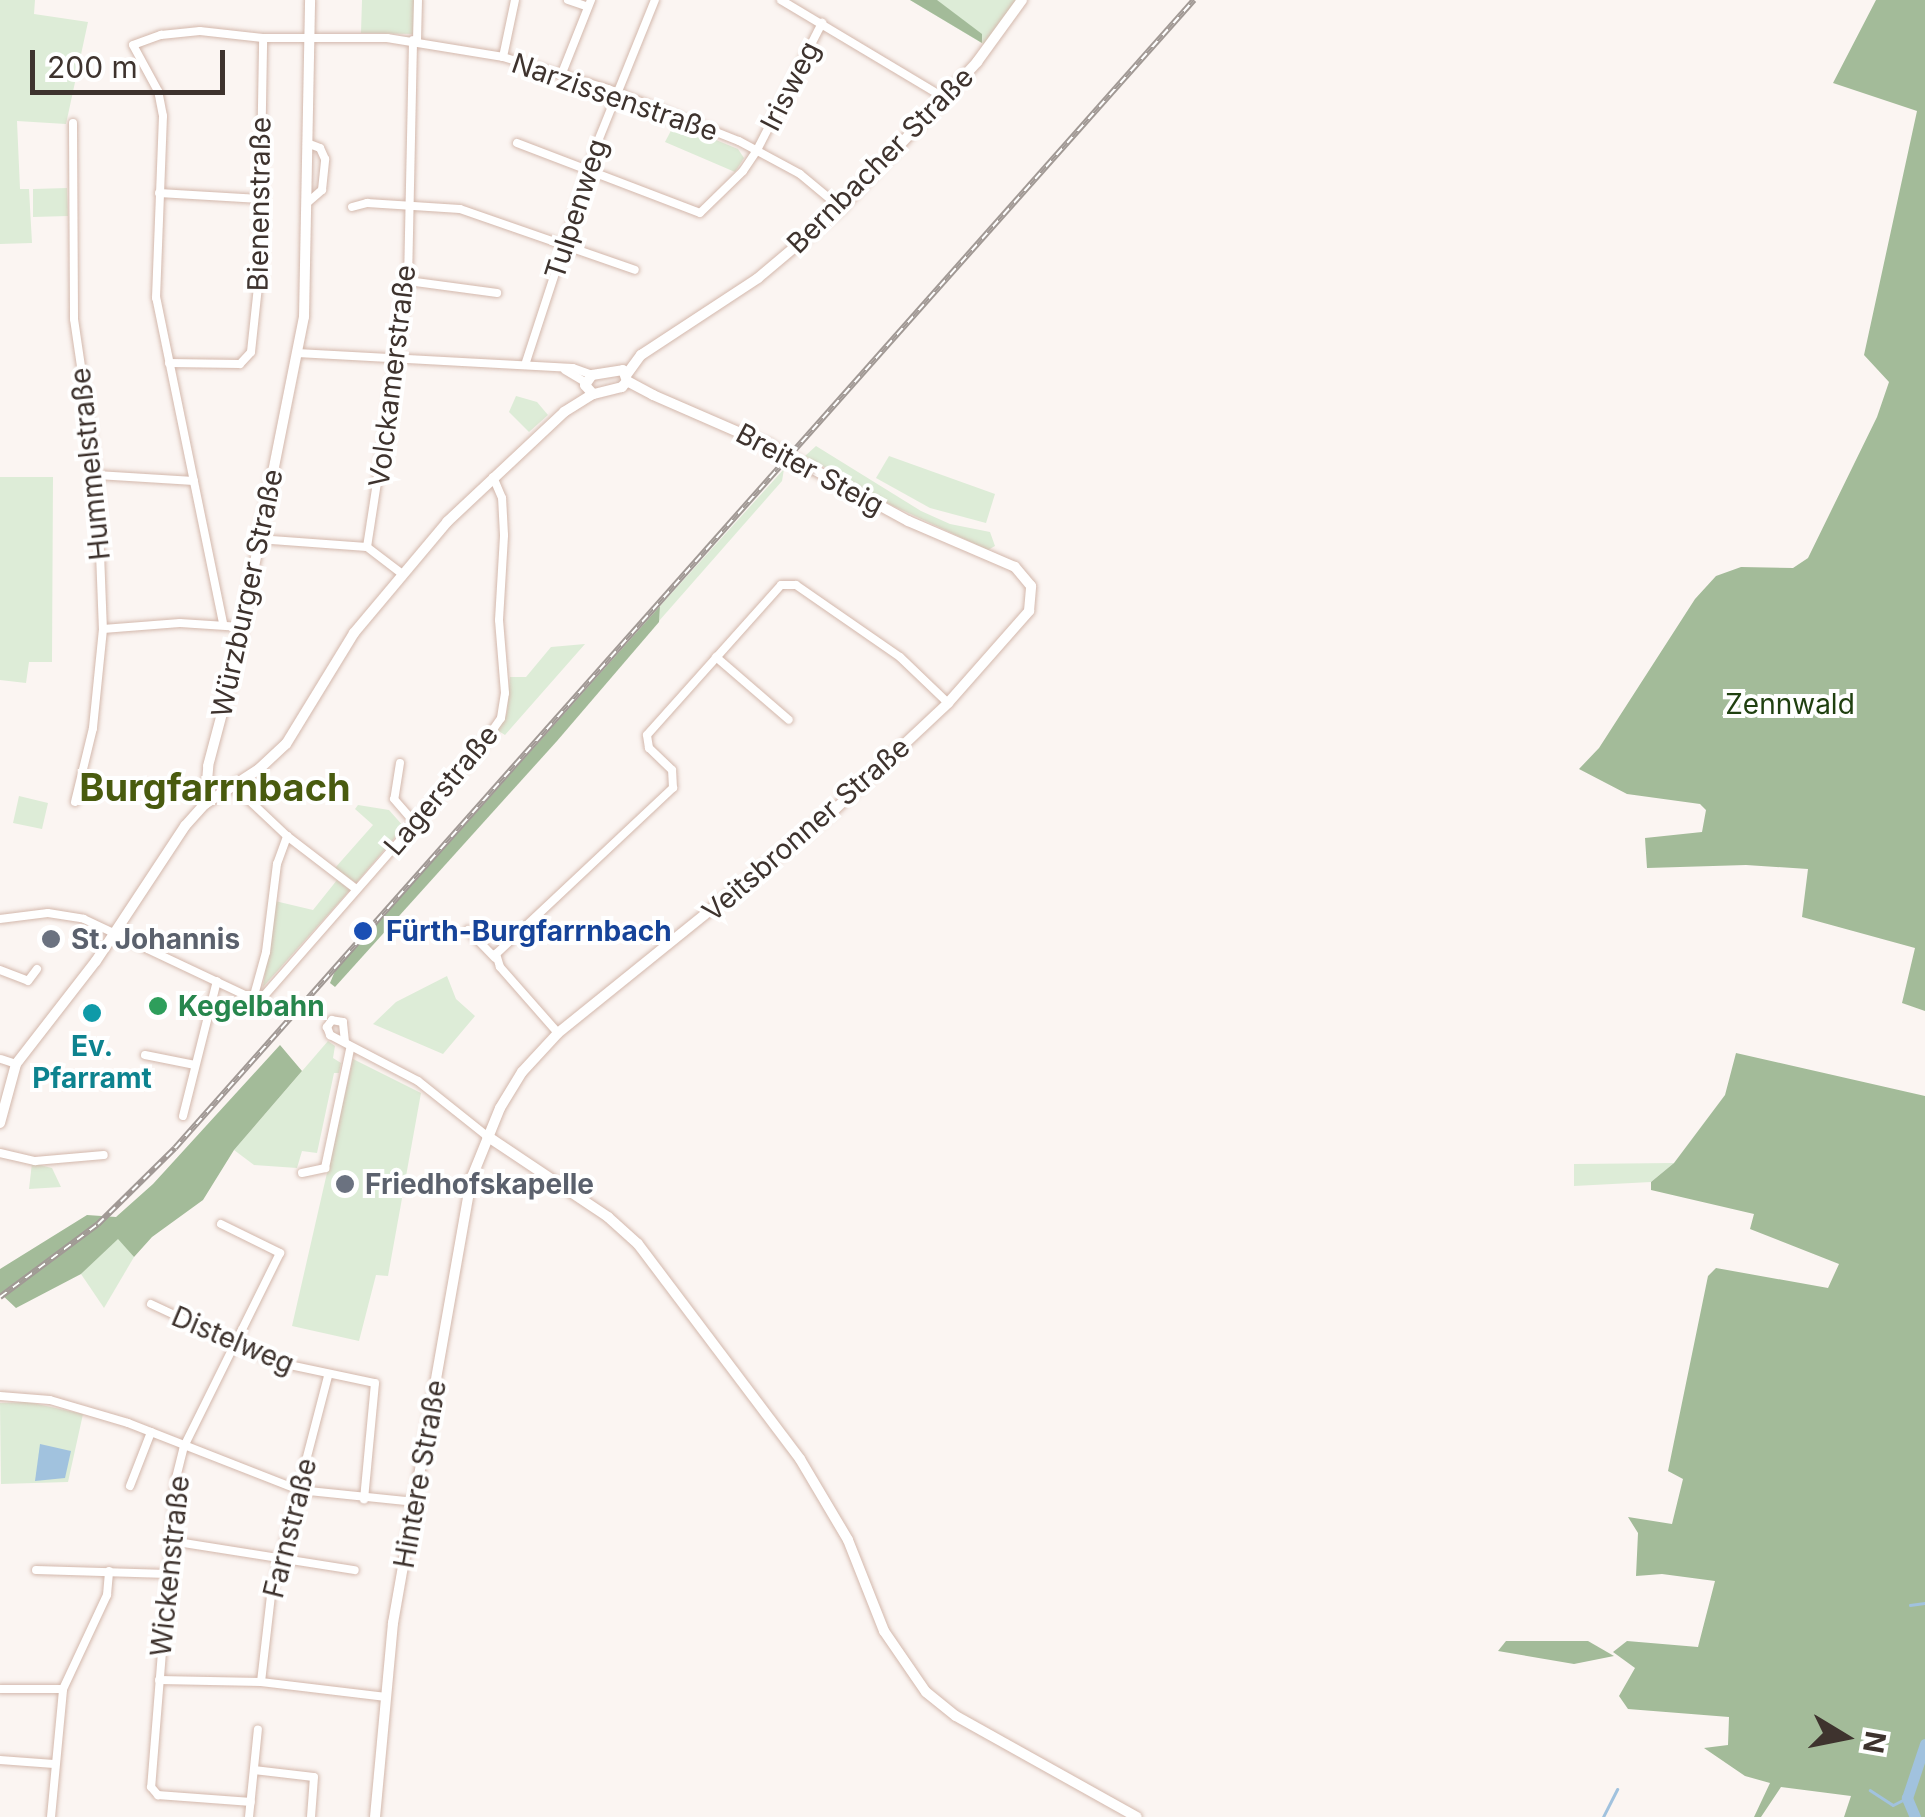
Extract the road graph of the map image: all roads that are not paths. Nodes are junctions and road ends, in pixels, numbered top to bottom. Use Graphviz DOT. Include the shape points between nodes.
graph roads {
  1 [pos="310,0"];
  2 [pos="418,0"];
  3 [pos="515,0"];
  4 [pos="568,0"];
  5 [pos="654,0"];
  6 [pos="782,0"];
  7 [pos="1022,0"];
  8 [pos="590,3"];
  9 [pos="822,23"];
  10 [pos="309,37"];
  11 [pos="264,38"];
  12 [pos="415,41"];
  13 [pos="503,57"];
  14 [pos="562,73"];
  15 [pos="616,92"];
  16 [pos="944,97"];
  17 [pos="73,123"];
  18 [pos="307,143"];
  19 [pos="516,143"];
  20 [pos="757,150"];
  21 [pos="588,172"];
  22 [pos="159,193"];
  23 [pos="260,200"];
  24 [pos="307,202"];
  25 [pos="408,204"];
  26 [pos="352,207"];
  27 [pos="841,208"];
  28 [pos="564,244"];
  29 [pos="635,270"];
  30 [pos="408,282"];
  31 [pos="497,293"];
  32 [pos="297,353"];
  33 [pos="397,360"];
  34 [pos="169,363"];
  35 [pos="525,365"];
  36 [pos="623,378"];
  37 [pos="589,384"];
  38 [pos="97,475"];
  39 [pos="494,477"];
  40 [pos="194,482"];
  41 [pos="258,539"];
  42 [pos="367,547"];
  43 [pos="994,557"];
  44 [pos="401,573"];
  45 [pos="223,623"];
  46 [pos="242,626"];
  47 [pos="103,630"];
  48 [pos="716,656"];
  49 [pos="948,703"];
  50 [pos="789,720"];
  51 [pos="400,764"];
  52 [pos="234,786"];
  53 [pos="75,802"];
  54 [pos="205,804"];
  55 [pos="415,823"];
  56 [pos="287,836"];
  57 [pos="356,889"];
  58 [pos="0,919"];
  59 [pos="468,930"];
  60 [pos="115,934"];
  61 [pos="495,958"];
  62 [pos="37,968"];
  63 [pos="0,970"];
  64 [pos="218,981"];
  65 [pos="256,999"];
  66 [pos="558,1033"];
  67 [pos="144,1055"];
  68 [pos="1,1060"];
  69 [pos="16,1064"];
  70 [pos="196,1065"];
  71 [pos="183,1116"];
  72 [pos="0,1123"];
  73 [pos="487,1136"];
  74 [pos="0,1152"];
  75 [pos="104,1155"];
  76 [pos="302,1174"];
  77 [pos="221,1224"];
  78 [pos="151,1304"];
  79 [pos="236,1344"];
  80 [pos="328,1376"];
  81 [pos="0,1396"];
  82 [pos="151,1432"];
  83 [pos="184,1446"];
  84 [pos="130,1486"];
  85 [pos="298,1490"];
  86 [pos="364,1498"];
  87 [pos="416,1502"];
  88 [pos="170,1540"];
  89 [pos="281,1558"];
  90 [pos="36,1570"];
  91 [pos="356,1570"];
  92 [pos="109,1572"];
  93 [pos="168,1574"];
  94 [pos="159,1680"];
  95 [pos="261,1682"];
  96 [pos="0,1689"];
  97 [pos="64,1689"];
  98 [pos="386,1697"];
  99 [pos="258,1729"];
  100 [pos="0,1760"];
  101 [pos="54,1764"];
  102 [pos="254,1770"];
  103 [pos="251,1802"];
  104 [pos="52,1817"];
  105 [pos="250,1817"];
  106 [pos="310,1817"];
  107 [pos="375,1817"];
  108 [pos="1137,1817"];
  1 -- 10 [label="street, Würzburger Straße"];
  2 -- 12 [label="street, Volckamerstraße"];
  3 -- 13 [label="street"];
  4 -- 8 [label="street"];
  5 -- 15 [label="street, Tulpenweg"];
  6 -- 9 [label="street"];
  7 -- 16 [label="street, Bernbacher Straße"];
  8 -- 14 [label="street"];
  9 -- 16 [label="street"];
  9 -- 20 [label="street, Irisweg"];
  10 -- 11 [label="street, Narzissenstraße"];
  10 -- 12 [label="street, Narzissenstraße"];
  10 -- 18 [label="street, Würzburger Straße"];
  11 -- 22 [label="street, Narzissenstraße" via="180,32 133,45 162,109"];
  11 -- 23 [label="street, Bienenstraße"];
  12 -- 13 [label="street, Narzissenstraße"];
  12 -- 25 [label="street, Volckamerstraße"];
  13 -- 14 [label="street, Narzissenstraße"];
  14 -- 15 [label="street, Narzissenstraße"];
  15 -- 20 [label="street, Narzissenstraße"];
  15 -- 21 [label="street, Tulpenweg"];
  16 -- 27 [label="street, Bernbacher Straße"];
  17 -- 38 [label="street, Hummelstraße" via="74,319"];
  18 -- 24 [label="street, Würzburger Straße"];
  18 -- 24 [label="street" via="325,159 322,190"];
  19 -- 21 [label="street"];
  20 -- 21 [label="street, Irisweg" via="723,192 694,214"];
  20 -- 27 [label="street, Narzissenstraße"];
  21 -- 28 [label="street, Tulpenweg"];
  22 -- 23 [label="street"];
  22 -- 34 [label="street" via="156,298"];
  23 -- 34 [label="street, Bienenstraße" via="251,352 240,364"];
  24 -- 32 [label="street, Würzburger Straße"];
  25 -- 26 [label="street"];
  25 -- 28 [label="street" via="460,209"];
  25 -- 30 [label="street, Volckamerstraße"];
  27 -- 36 [label="street, Bernbacher Straße" via="758,278 640,355"];
  28 -- 29 [label="street"];
  28 -- 35 [label="street, Tulpenweg"];
  30 -- 31 [label="street"];
  30 -- 33 [label="street, Volckamerstraße"];
  32 -- 33 [label="street"];
  32 -- 41 [label="street, Würzburger Straße"];
  33 -- 35 [label="street"];
  33 -- 42 [label="street, Volckamerstraße"];
  34 -- 40 [label="street"];
  35 -- 37 [label="street" via="561,368"];
  36 -- 37 [label="street"];
  36 -- 37 [label="street"];
  36 -- 43 [label="street, Breiter Steig, bridge"];
  37 -- 39 [label="street"];
  38 -- 40 [label="street"];
  38 -- 47 [label="street, Hummelstraße"];
  39 -- 44 [label="street"];
  39 -- 55 [label="street, Lagerstraße" via="504,536 501,718"];
  40 -- 45 [label="street"];
  41 -- 42 [label="street"];
  41 -- 46 [label="street, Würzburger Straße"];
  42 -- 44 [label="street"];
  43 -- 49 [label="street, Veitsbronner Straße" via="1027,578 1030,611"];
  44 -- 52 [label="street" via="354,633 293,736"];
  45 -- 46 [label="street"];
  45 -- 47 [label="street"];
  46 -- 54 [label="street, Würzburger Straße"];
  47 -- 53 [label="street, Hummelstraße" via="93,728"];
  48 -- 49 [label="street" via="788,582 900,657"];
  48 -- 50 [label="street"];
  48 -- 61 [label="street" via="647,734 649,748 672,770 673,788"];
  49 -- 66 [label="street, Veitsbronner Straße" via="788,851"];
  51 -- 55 [label="street" via="394,799"];
  52 -- 54 [label="street"];
  52 -- 56 [label="street"];
  54 -- 60 [label="street"];
  55 -- 57 [label="street, Lagerstraße"];
  56 -- 57 [label="street"];
  56 -- 65 [label="street"];
  57 -- 65 [label="street, Lagerstraße"];
  58 -- 60 [label="street" via="63,914"];
  59 -- 61 [label="street"];
  60 -- 64 [label="street"];
  60 -- 69 [label="street"];
  61 -- 66 [label="street"];
  62 -- 63 [label="street" via="28,981"];
  64 -- 65 [label="street"];
  64 -- 70 [label="street"];
  66 -- 73 [label="street, Veitsbronner Straße" via="510,1090"];
  67 -- 70 [label="street"];
  68 -- 69 [label="street"];
  69 -- 72 [label="street"];
  70 -- 71 [label="street"];
  73 -- 76 [label="street" via="418,1081 348,1046 326,1168"];
  73 -- 87 [label="street, Hintere Straße" via="472,1177"];
  73 -- 108 [label="street" via="638,1244 800,1459 848,1540 884,1631 926,1692 956,1716"];
  74 -- 75 [label="street" via="34,1160"];
  77 -- 79 [label="street, Wickenstraße" via="280,1252"];
  78 -- 79 [label="street, Distelweg"];
  79 -- 80 [label="street, Distelweg"];
  79 -- 83 [label="street, Wickenstraße"];
  80 -- 85 [label="street, Farnstraße"];
  80 -- 86 [label="street, Distelweg" via="375,1383"];
  81 -- 82 [label="street" via="50,1400"];
  82 -- 83 [label="street"];
  82 -- 84 [label="street"];
  83 -- 85 [label="street"];
  83 -- 88 [label="street, Wickenstraße"];
  85 -- 86 [label="street"];
  85 -- 89 [label="street, Farnstraße"];
  86 -- 87 [label="street"];
  87 -- 98 [label="street, Hintere Straße"];
  88 -- 89 [label="street"];
  88 -- 93 [label="street, Wickenstraße"];
  89 -- 91 [label="street"];
  89 -- 95 [label="street, Farnstraße"];
  90 -- 92 [label="street"];
  92 -- 93 [label="street"];
  92 -- 97 [label="street" via="107,1595"];
  93 -- 94 [label="street, Wickenstraße"];
  94 -- 95 [label="street"];
  94 -- 103 [label="street, Wickenstraße" via="151,1786 158,1794"];
  95 -- 98 [label="street"];
  96 -- 97 [label="street"];
  97 -- 101 [label="street"];
  98 -- 107 [label="street, Hintere Straße"];
  99 -- 102 [label="street"];
  100 -- 101 [label="street"];
  101 -- 104 [label="street"];
  102 -- 103 [label="street"];
  102 -- 106 [label="street" via="314,1776"];
  103 -- 105 [label="street"];
}
